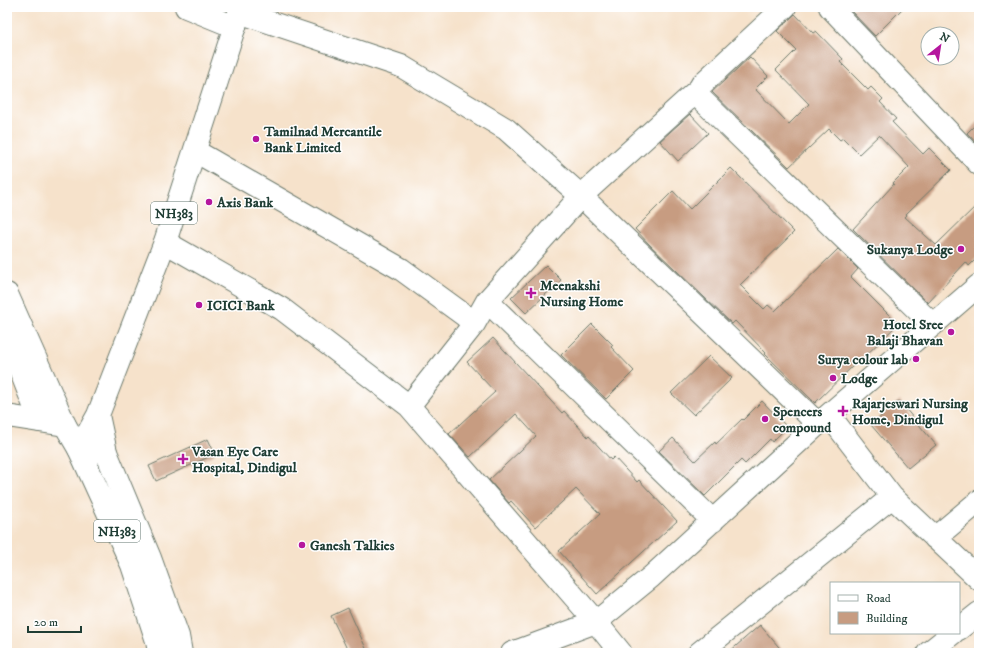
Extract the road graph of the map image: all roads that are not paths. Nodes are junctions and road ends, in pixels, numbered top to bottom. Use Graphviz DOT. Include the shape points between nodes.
graph roads {
  1 [pos="186,7"];
  2 [pos="785,7"];
  3 [pos="830,7"];
  4 [pos="238,15"];
  5 [pos="699,89"];
  6 [pos="195,151"];
  7 [pos="979,164"];
  8 [pos="581,196"];
  9 [pos="165,242"];
  10 [pos="7,294"];
  11 [pos="975,296"];
  12 [pos="487,302"];
  13 [pos="474,324"];
  14 [pos="934,324"];
  15 [pos="7,336"];
  16 [pos="409,406"];
  17 [pos="98,415"];
  18 [pos="7,416"];
  19 [pos="824,420"];
  20 [pos="40,421"];
  21 [pos="65,425"];
  22 [pos="79,449"];
  23 [pos="106,452"];
  24 [pos="892,497"];
  25 [pos="979,501"];
  26 [pos="713,521"];
  27 [pos="935,538"];
  28 [pos="979,579"];
  29 [pos="979,613"];
  30 [pos="596,622"];
  31 [pos="960,627"];
  32 [pos="952,634"];
  33 [pos="159,653"];
  34 [pos="181,653"];
  35 [pos="512,653"];
  36 [pos="621,653"];
  37 [pos="699,653"];
  38 [pos="928,653"];
  1 -- 4 [label="main road"];
  2 -- 5 [label="main road"];
  3 -- 7 [label="main road"];
  4 -- 6 [label="main road, NH383"];
  4 -- 8 [label="main road" via="401,66 506,128"];
  5 -- 8 [label="main road"];
  5 -- 14 [label="main road" via="702,100"];
  6 -- 9 [label="main road, NH383"];
  6 -- 13 [label="main road" via="402,269"];
  8 -- 12 [label="main road"];
  8 -- 19 [label="main road"];
  9 -- 16 [label="main road" via="282,310"];
  9 -- 17 [label="main road, NH383"];
  10 -- 21 [label="main road"];
  11 -- 14 [label="main road"];
  12 -- 13 [label="main road"];
  12 -- 26 [label="main road"];
  13 -- 16 [label="main road"];
  14 -- 19 [label="main road"];
  15 -- 20 [label="main road"];
  16 -- 30 [label="main road"];
  17 -- 22 [label="main road, NH383"];
  17 -- 23 [label="main road, NH383"];
  18 -- 20 [label="main road"];
  19 -- 24 [label="main road"];
  19 -- 26 [label="main road"];
  20 -- 21 [label="main road"];
  21 -- 22 [label="main road"];
  22 -- 23 [label="main road"];
  22 -- 33 [label="main road, NH383" via="132,565"];
  23 -- 34 [label="main road, NH383" via="150,558 178,636"];
  24 -- 27 [label="main road"];
  24 -- 37 [label="main road"];
  25 -- 27 [label="main road"];
  26 -- 30 [label="main road"];
  27 -- 28 [label="main road"];
  29 -- 31 [label="main road"];
  30 -- 35 [label="main road"];
  30 -- 36 [label="main road"];
  32 -- 38 [label="main road"];
}
